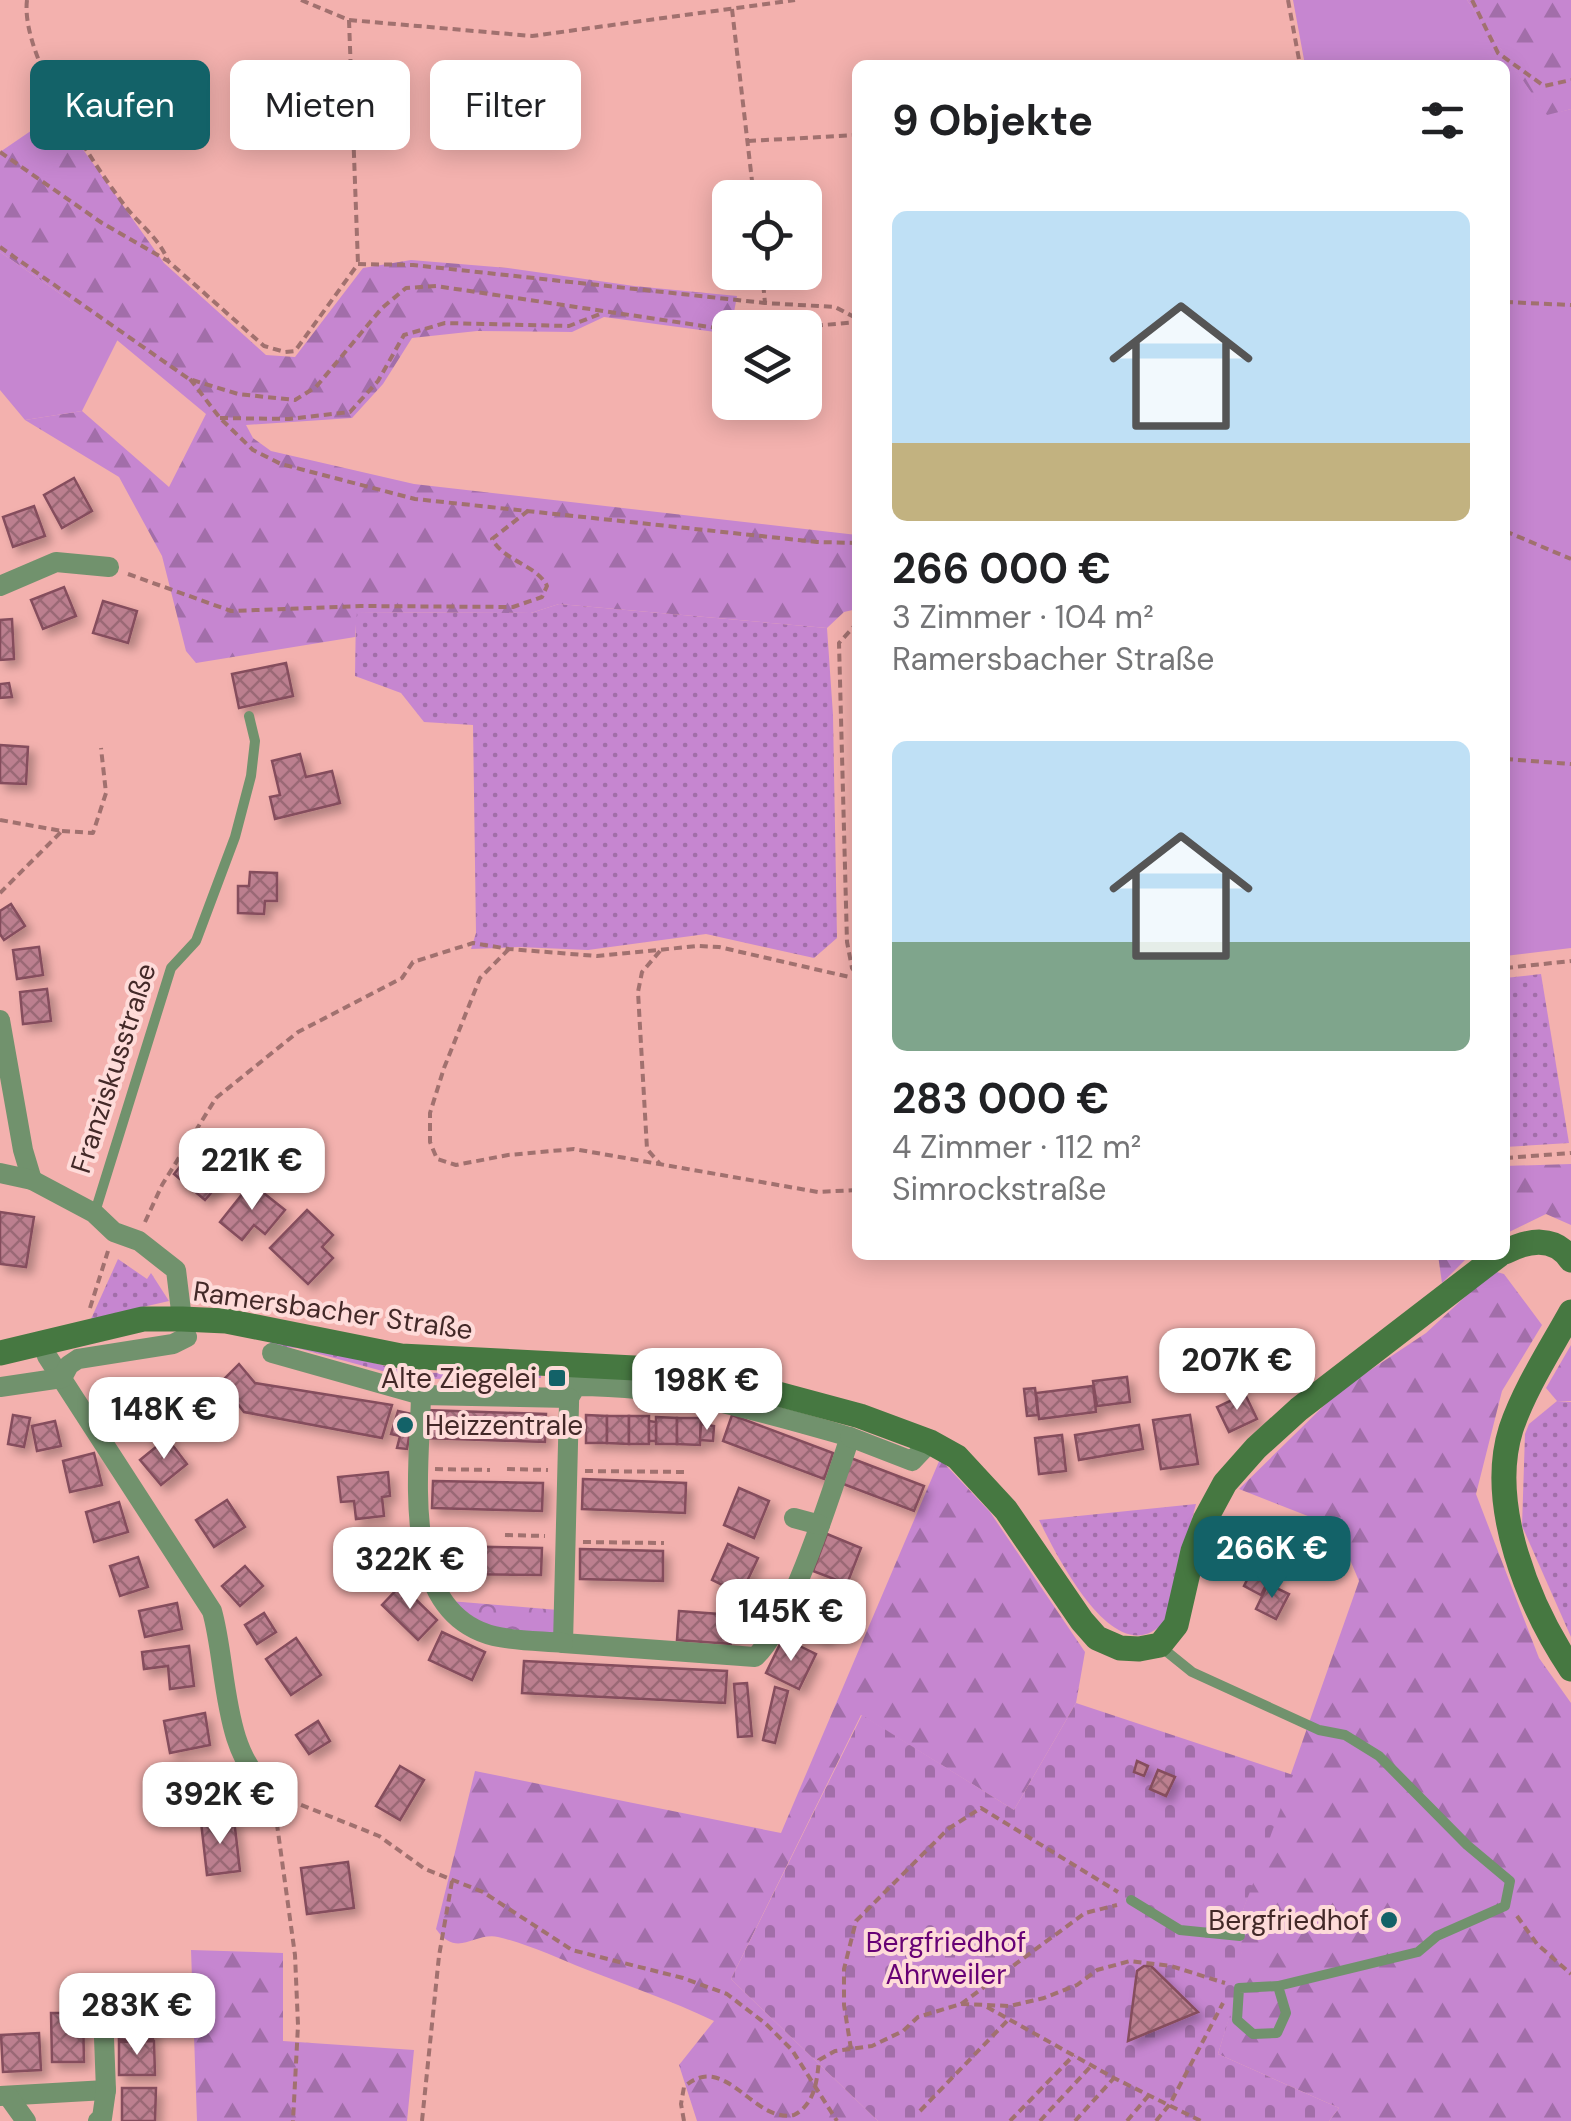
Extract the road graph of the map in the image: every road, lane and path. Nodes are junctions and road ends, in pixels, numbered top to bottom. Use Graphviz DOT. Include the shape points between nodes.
graph roads {
  1 [pos="27,0"];
  2 [pos="301,0"];
  3 [pos="795,0"];
  4 [pos="1288,0"];
  5 [pos="1472,0"];
  6 [pos="732,9"];
  7 [pos="350,20"];
  8 [pos="1299,60"];
  9 [pos="1508,60"];
  10 [pos="1510,62"];
  11 [pos="1571,80"];
  12 [pos="852,135"];
  13 [pos="748,141"];
  14 [pos="0,152"];
  15 [pos="752,180"];
  16 [pos="0,247"];
  17 [pos="168,260"];
  18 [pos="358,264"];
  19 [pos="764,290"];
  20 [pos="1510,302"];
  21 [pos="765,304"];
  22 [pos="1571,306"];
  23 [pos="603,312"];
  24 [pos="852,317"];
  25 [pos="852,321"];
  26 [pos="822,324"];
  27 [pos="712,327"];
  28 [pos="190,379"];
  29 [pos="220,418"];
  30 [pos="529,510"];
  31 [pos="1510,533"];
  32 [pos="852,544"];
  33 [pos="1571,559"];
  34 [pos="109,567"];
  35 [pos="0,586"];
  36 [pos="852,629"];
  37 [pos="249,716"];
  38 [pos="102,748"];
  39 [pos="1510,759"];
  40 [pos="1571,764"];
  41 [pos="0,820"];
  42 [pos="62,831"];
  43 [pos="0,893"];
  44 [pos="509,950"];
  45 [pos="660,950"];
  46 [pos="1571,961"];
  47 [pos="1510,967"];
  48 [pos="852,968"];
  49 [pos="852,976"];
  50 [pos="0,1020"];
  51 [pos="1571,1153"];
  52 [pos="1510,1158"];
  53 [pos="660,1164"];
  54 [pos="0,1173"];
  55 [pos="32,1180"];
  56 [pos="852,1190"];
  57 [pos="94,1213"];
  58 [pos="114,1232"];
  59 [pos="139,1241"];
  60 [pos="1510,1249"];
  61 [pos="1493,1260"];
  62 [pos="1571,1260"];
  63 [pos="1571,1312"];
  64 [pos="185,1328"];
  65 [pos="87,1332"];
  66 [pos="42,1343"];
  67 [pos="0,1353"];
  68 [pos="272,1353"];
  69 [pos="570,1365"];
  70 [pos="62,1378"];
  71 [pos="0,1387"];
  72 [pos="421,1395"];
  73 [pos="570,1398"];
  74 [pos="850,1437"];
  75 [pos="930,1442"];
  76 [pos="414,1462"];
  77 [pos="508,1469"];
  78 [pos="490,1470"];
  79 [pos="568,1470"];
  80 [pos="685,1472"];
  81 [pos="794,1518"];
  82 [pos="820,1525"];
  83 [pos="419,1532"];
  84 [pos="480,1534"];
  85 [pos="505,1534"];
  86 [pos="565,1539"];
  87 [pos="664,1543"];
  88 [pos="563,1643"];
  89 [pos="1160,1645"];
  90 [pos="1571,1669"];
  91 [pos="272,1791"];
  92 [pos="452,1881"];
  93 [pos="1131,1900"];
  94 [pos="1505,1906"];
  95 [pos="1240,1936"];
  96 [pos="1571,1974"];
  97 [pos="1232,1985"];
  98 [pos="1278,1986"];
  99 [pos="1224,2002"];
  100 [pos="962,2004"];
  101 [pos="983,2004"];
  102 [pos="102,2012"];
  103 [pos="1009,2019"];
  104 [pos="851,2049"];
  105 [pos="1074,2055"];
  106 [pos="1092,2065"];
  107 [pos="1114,2078"];
  108 [pos="106,2090"];
  109 [pos="815,2091"];
  110 [pos="1150,2095"];
  111 [pos="4,2096"];
  112 [pos="1170,2104"];
  113 [pos="920,2110"];
  114 [pos="1197,2120"];
  115 [pos="26,2121"];
  116 [pos="98,2121"];
  117 [pos="293,2121"];
  118 [pos="422,2121"];
  119 [pos="684,2121"];
  120 [pos="837,2121"];
  121 [pos="1010,2121"];
  122 [pos="1040,2121"];
  123 [pos="1075,2121"];
  124 [pos="1127,2121"];
  125 [pos="1156,2121"];
  1 -- 17 [label="path" via="25,14 60,105"];
  2 -- 7 [label="path"];
  3 -- 6 [label="path"];
  4 -- 8 [label="path"];
  5 -- 9 [label="path"];
  6 -- 7 [label="path" via="532,36"];
  6 -- 13 [label="path"];
  7 -- 18 [label="path"];
  10 -- 11 [label="path" via="1544,86"];
  12 -- 13 [label="path"];
  13 -- 15 [label="path"];
  14 -- 17 [label="path"];
  16 -- 28 [label="path"];
  17 -- 18 [label="path" via="264,346 285,352 295,351"];
  18 -- 21 [label="path" via="413,264"];
  19 -- 21 [label="path"];
  20 -- 22 [label="path"];
  21 -- 24 [label="path" via="835,307"];
  23 -- 27 [label="path"];
  23 -- 28 [label="path" via="436,286 406,288 316,386 295,400 238,394"];
  23 -- 29 [label="path" via="569,326 445,322 404,335 350,412"];
  25 -- 26 [label="path"];
  28 -- 29 [label="path"];
  29 -- 30 [label="path" via="253,450 281,464 414,498"];
  30 -- 32 [label="path"];
  30 -- 34 [label="path" via="492,539 547,586 542,597 513,607 231,611"];
  31 -- 33 [label="path"];
  34 -- 35 [label="street" via="56,562"];
  36 -- 48 [label="path" via="839,643"];
  37 -- 57 [label="lane, Franziskusstraße" via="255,740 235,837 196,941 171,968"];
  38 -- 42 [label="path" via="106,793 93,833"];
  39 -- 40 [label="path"];
  41 -- 42 [label="path"];
  42 -- 43 [label="path"];
  44 -- 45 [label="path" via="598,956"];
  44 -- 53 [label="path" via="480,978 444,1068 430,1113 438,1159 456,1165 574,1150"];
  44 -- 59 [label="path" via="473,943 414,962 402,978 284,1042 216,1098 149,1209"];
  45 -- 49 [label="path" via="719,947"];
  45 -- 53 [label="path" via="642,972 638,992 648,1149"];
  46 -- 47 [label="path"];
  50 -- 55 [label="street"];
  51 -- 52 [label="path"];
  53 -- 56 [label="path" via="818,1192"];
  54 -- 55 [label="street, Franziskusstraße"];
  55 -- 57 [label="street, Franziskusstraße"];
  57 -- 58 [label="street, Franziskusstraße"];
  58 -- 59 [label="street, Franziskusstraße"];
  58 -- 65 [label="path"];
  59 -- 64 [label="street, Franziskusstraße" via="176,1270"];
  60 -- 62 [label="main road" via="1542,1242 1562,1248"];
  61 -- 89 [label="main road" via="1256,1448 1205,1520 1176,1625"];
  63 -- 90 [label="main road" via="1523,1398 1504,1462 1504,1495 1528,1588"];
  64 -- 65 [label="main road, Ramersbacher Straße" via="143,1319"];
  64 -- 69 [label="main road, Ramersbacher Straße" via="226,1321 401,1356"];
  64 -- 70 [label="street" via="173,1344 78,1359"];
  65 -- 66 [label="main road, Ramersbacher Straße"];
  66 -- 67 [label="main road, Ramersbacher Straße"];
  66 -- 70 [label="street"];
  68 -- 72 [label="street"];
  69 -- 73 [label="street"];
  69 -- 75 [label="main road, Ramersbacher Straße" via="693,1371"];
  70 -- 71 [label="street"];
  70 -- 91 [label="street" via="212,1611 239,1752"];
  72 -- 73 [label="street"];
  72 -- 76 [label="street"];
  73 -- 74 [label="street" via="576,1386 685,1393"];
  73 -- 79 [label="street"];
  74 -- 75 [label="street" via="912,1461"];
  74 -- 82 [label="street"];
  75 -- 89 [label="main road, Ramersbacher Straße" via="984,1483 1097,1638 1120,1648"];
  76 -- 78 [label="path"];
  76 -- 83 [label="street"];
  77 -- 79 [label="path"];
  79 -- 80 [label="path"];
  79 -- 86 [label="street"];
  81 -- 82 [label="street"];
  82 -- 88 [label="street" via="776,1628 754,1658"];
  83 -- 84 [label="path"];
  83 -- 88 [label="street" via="428,1574 460,1618 494,1636"];
  85 -- 86 [label="path"];
  86 -- 87 [label="path"];
  86 -- 88 [label="street"];
  89 -- 94 [label="lane" via="1192,1672 1345,1735 1379,1756 1510,1881"];
  91 -- 92 [label="path" via="380,1836"];
  91 -- 117 [label="path" via="295,1955"];
  92 -- 109 [label="path" via="482,1892 572,1950 727,1994 792,2050"];
  92 -- 118 [label="path"];
  93 -- 95 [label="lane" via="1180,1930"];
  93 -- 100 [label="path" via="1086,1913"];
  93 -- 104 [label="path" via="981,1808 948,1829 856,1921 844,1969"];
  94 -- 96 [label="path"];
  94 -- 98 [label="lane" via="1437,1936 1418,1952"];
  97 -- 101 [label="path" via="1130,1961 1044,1998"];
  98 -- 98 [label="lane" via="1239,1988 1237,2020 1253,2034 1277,2033 1286,2013"];
  99 -- 112 [label="path"];
  100 -- 101 [label="path"];
  100 -- 104 [label="path" via="918,2018 872,2046"];
  101 -- 103 [label="path"];
  102 -- 108 [label="street"];
  103 -- 105 [label="path"];
  103 -- 113 [label="path"];
  104 -- 109 [label="path" via="819,2060"];
  105 -- 106 [label="path"];
  105 -- 121 [label="path"];
  106 -- 107 [label="path"];
  106 -- 122 [label="path"];
  107 -- 110 [label="path"];
  107 -- 123 [label="path"];
  108 -- 111 [label="street"];
  108 -- 116 [label="street"];
  109 -- 119 [label="path" via="802,2110 780,2120 721,2080 697,2078 684,2087"];
  109 -- 120 [label="path"];
  110 -- 112 [label="path"];
  110 -- 124 [label="path"];
  111 -- 115 [label="street"];
  112 -- 114 [label="path"];
  112 -- 125 [label="path"];
}
